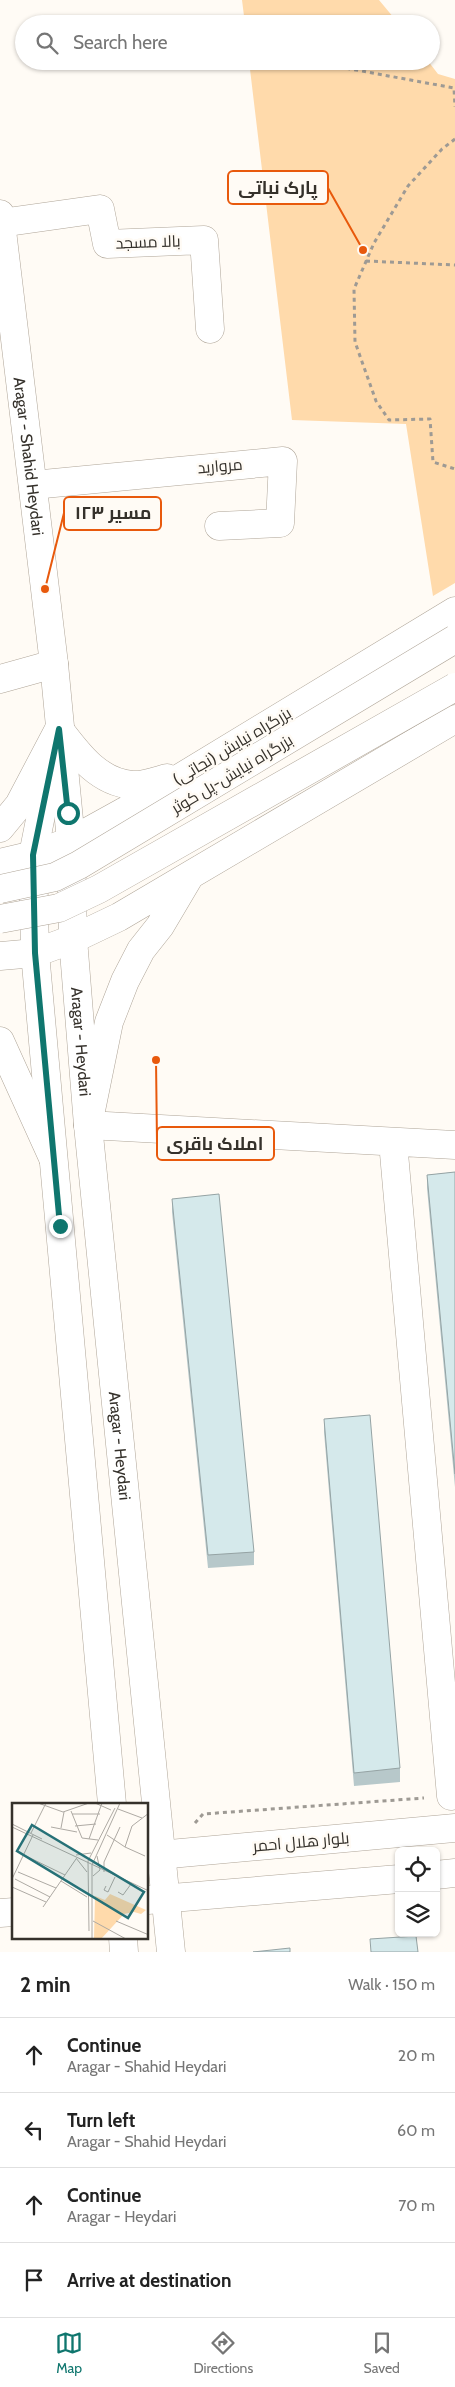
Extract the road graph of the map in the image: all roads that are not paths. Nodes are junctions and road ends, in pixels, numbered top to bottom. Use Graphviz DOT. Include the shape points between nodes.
graph roads {
  1 [pos="0,219"];
  2 [pos="210,329"];
  3 [pos="33,484"];
  4 [pos="219,526"];
  5 [pos="455,611"];
  6 [pos="455,638"];
  7 [pos="54,664"];
  8 [pos="0,680"];
  9 [pos="455,687"];
  10 [pos="455,719"];
  11 [pos="59,729"];
  12 [pos="185,775"];
  13 [pos="0,828"];
  14 [pos="71,841"];
  15 [pos="33,855"];
  16 [pos="0,863"];
  17 [pos="191,875"];
  18 [pos="0,889"];
  19 [pos="0,919"];
  20 [pos="73,939"];
  21 [pos="35,953"];
  22 [pos="0,956"];
  23 [pos="0,1041"];
  24 [pos="88,1125"];
  25 [pos="393,1142"];
  26 [pos="455,1145"];
  27 [pos="53,1158"];
  28 [pos="451,1796"];
  29 [pos="112,1803"];
  30 [pos="455,1828"];
  31 [pos="155,1856"];
  32 [pos="455,1874"];
  33 [pos="440,1875"];
  34 [pos="395,1879"];
  35 [pos="157,1900"];
  36 [pos="171,1952"];
  1 -- 2 [label="main road, بالا مسجد" via="100,209 108,244 204,240"];
  1 -- 3 [label="main road, Aragar - Shahid Heydari"];
  3 -- 4 [label="main road, مروارید" via="283,460 280,523"];
  3 -- 7 [label="main road, Aragar - Shahid Heydari"];
  5 -- 12 [label="main road, بزرگراه نیایش (نجاتی)"];
  6 -- 18 [label="main road, بزرگراه نیایش-پل کوثر, bridge" via="79,865 55,877"];
  7 -- 8 [label="main road"];
  7 -- 11 [label="main road, Aragar - Shahid Heydari"];
  9 -- 19 [label="main road, بزرگراه نیایش-پل کوثر, bridge" via="99,889 59,908"];
  10 -- 17 [label="main road"];
  11 -- 12 [label="main road" via="78,754 110,781 133,785"];
  11 -- 13 [label="main road" via="18,805"];
  11 -- 14 [label="main road, Aragar - Shahid Heydari"];
  11 -- 15 [label="main road, Aragar - Shahid Heydari"];
  12 -- 14 [label="main road, بزرگراه نیایش (نجاتی)"];
  14 -- 15 [label="main road, بزرگراه نیایش (نجاتی)"];
  14 -- 20 [label="main road, Aragar - Shahid Heydari"];
  15 -- 16 [label="main road, بزرگراه نیایش (نجاتی)"];
  15 -- 21 [label="main road, Aragar - Shahid Heydari"];
  17 -- 20 [label="main road" via="119,917"];
  17 -- 24 [label="main road" via="142,950 118,997 108,1022"];
  20 -- 21 [label="main road"];
  20 -- 24 [label="main road, Aragar - Heydari"];
  21 -- 22 [label="main road"];
  21 -- 27 [label="main road"];
  23 -- 27 [label="main road"];
  24 -- 25 [label="main road"];
  24 -- 31 [label="main road, Aragar - Heydari"];
  25 -- 26 [label="main road"];
  25 -- 28 [label="main road"];
  27 -- 29 [label="main road"];
  30 -- 31 [label="main road, بلوار هلال احمر"];
  31 -- 35 [label="main road, Aragar - Heydari"];
  32 -- 33 [label="main road"];
  34 -- 35 [label="main road"];
  35 -- 36 [label="main road, Aragar - Heydari"];
}
